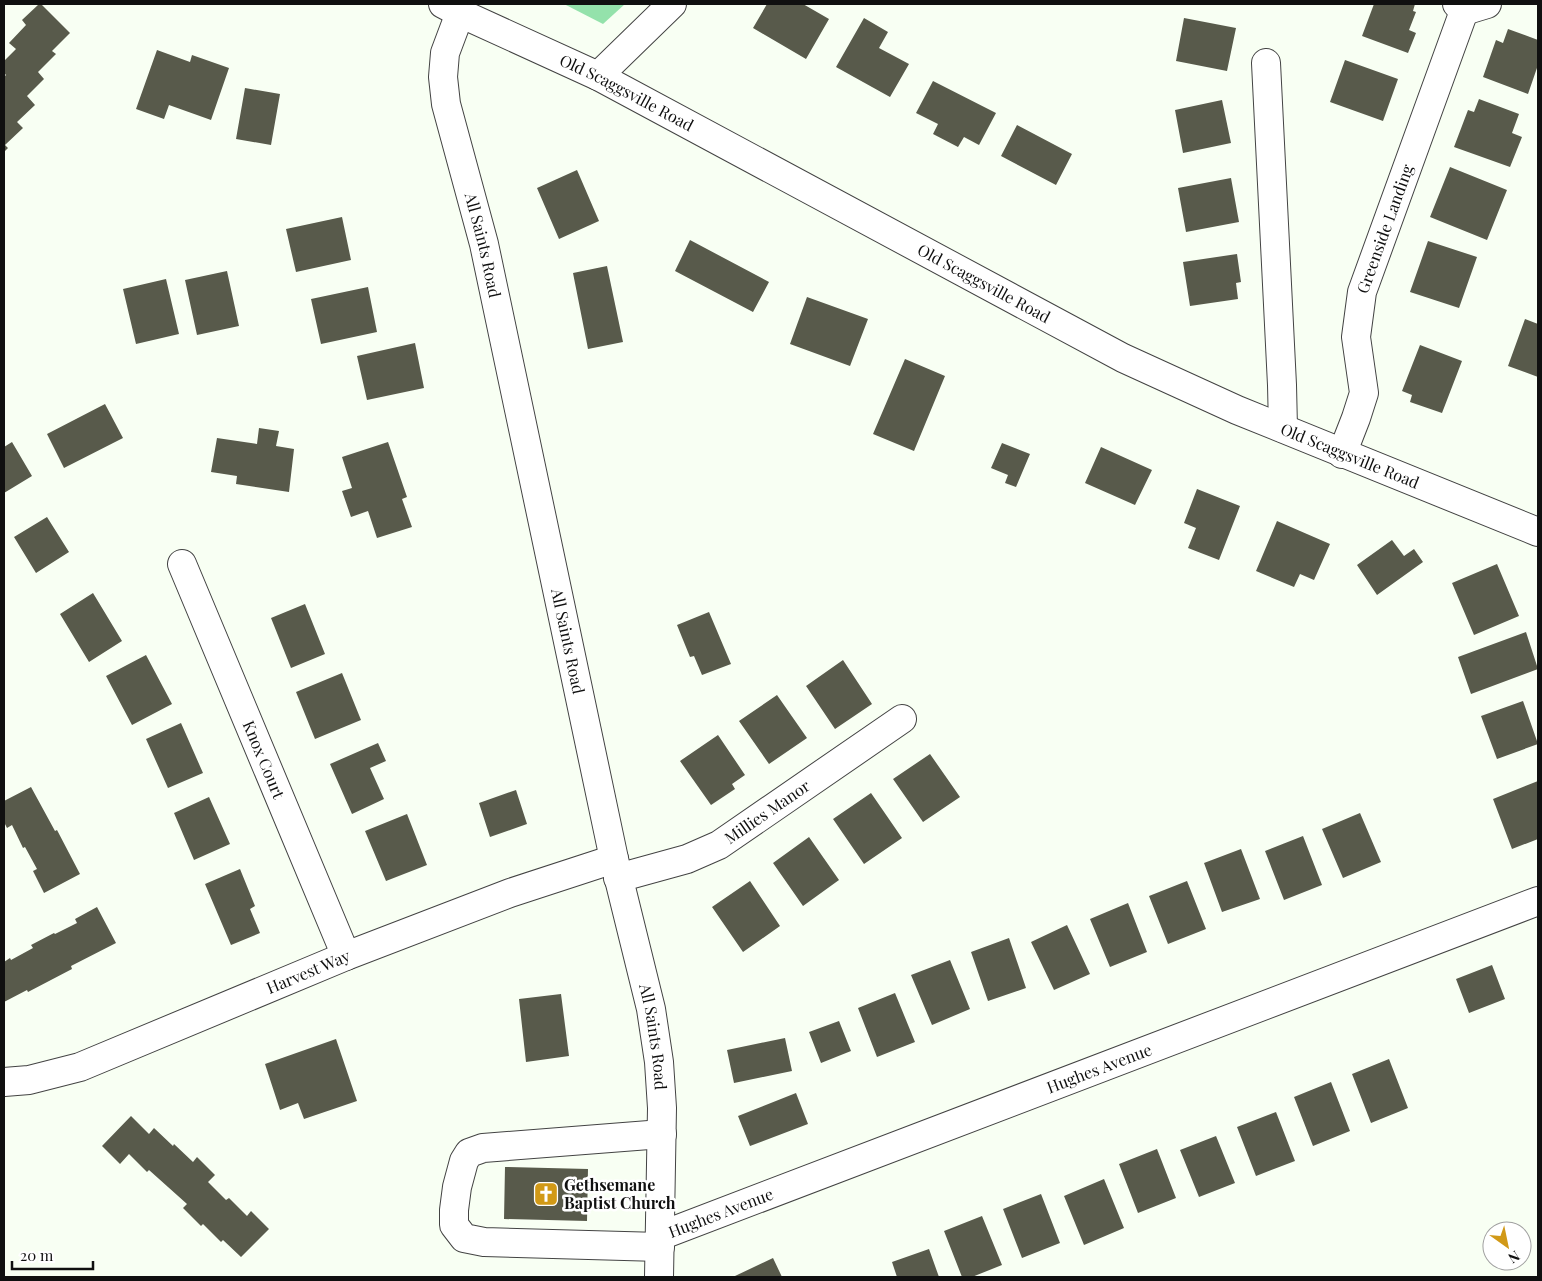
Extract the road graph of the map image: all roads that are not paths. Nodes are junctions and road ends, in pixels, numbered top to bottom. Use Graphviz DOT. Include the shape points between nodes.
graph roads {
  1 [pos="672,4"];
  2 [pos="1469,6"];
  3 [pos="451,8"];
  4 [pos="1266,64"];
  5 [pos="598,76"];
  6 [pos="1283,428"];
  7 [pos="1342,454"];
  8 [pos="1538,532"];
  9 [pos="182,564"];
  10 [pos="902,719"];
  11 [pos="616,869"];
  12 [pos="1538,901"];
  13 [pos="346,956"];
  14 [pos="4,1082"];
  15 [pos="662,1134"];
  16 [pos="660,1241"];
  17 [pos="659,1277"];
  1 -- 5 [label="street"];
  2 -- 7 [label="street, Greenside Landing" via="1362,292 1356,337 1364,393"];
  3 -- 5 [label="street, Old Scaggsville Road"];
  3 -- 11 [label="street, All Saints Road" via="443,78 446,104 484,244"];
  4 -- 6 [label="street"];
  5 -- 6 [label="street, Old Scaggsville Road" via="1123,358"];
  6 -- 7 [label="street, Old Scaggsville Road"];
  7 -- 8 [label="street, Old Scaggsville Road"];
  9 -- 13 [label="street, Knox Court"];
  10 -- 11 [label="street, Millies Manor" via="719,845 687,859"];
  11 -- 13 [label="street, Harvest Way" via="510,893"];
  11 -- 15 [label="street, All Saints Road" via="651,1009 659,1062"];
  12 -- 16 [label="street, Hughes Avenue"];
  13 -- 14 [label="street, Harvest Way" via="80,1067 29,1080"];
  15 -- 16 [label="street, All Saints Road"];
  15 -- 16 [label="street" via="483,1148 469,1153 457,1187 454,1210 454,1225 464,1238 484,1242"];
  16 -- 17 [label="street, All Saints Road"];
}
